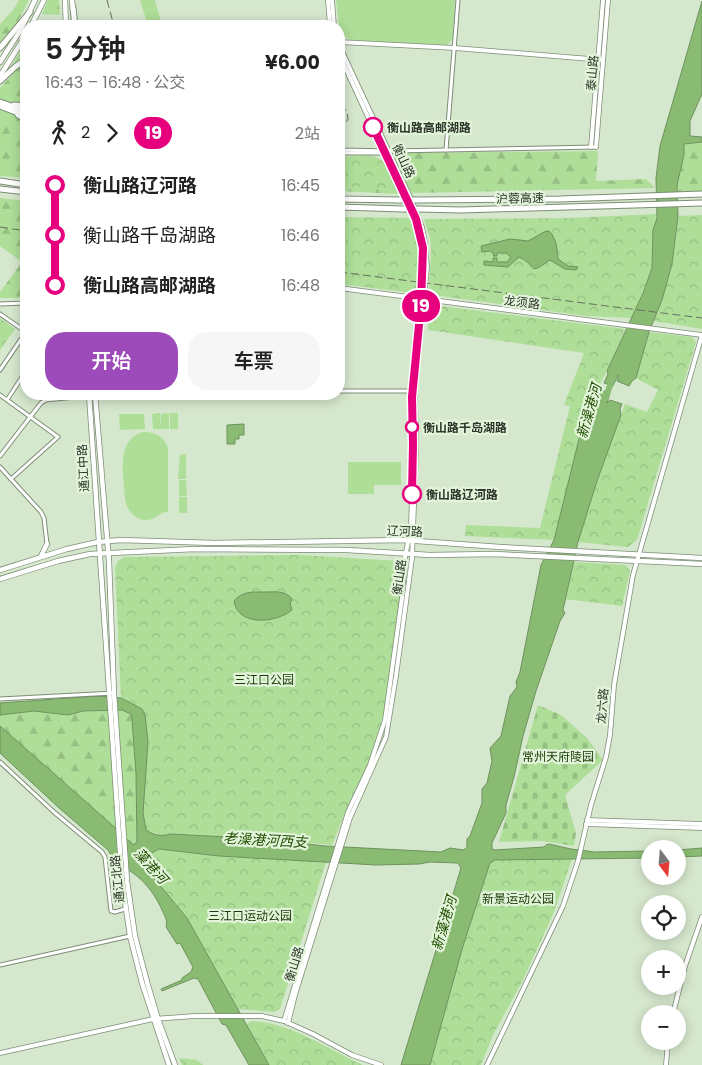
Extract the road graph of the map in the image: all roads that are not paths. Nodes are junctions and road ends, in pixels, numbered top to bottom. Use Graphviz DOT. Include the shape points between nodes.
graph roads {
  1 [pos="34,0"];
  2 [pos="44,0"];
  3 [pos="65,0"];
  4 [pos="72,0"];
  5 [pos="328,0"];
  6 [pos="332,0"];
  7 [pos="458,0"];
  8 [pos="603,0"];
  9 [pos="608,0"];
  10 [pos="72,8"];
  11 [pos="30,12"];
  12 [pos="23,20"];
  13 [pos="25,20"];
  14 [pos="34,20"];
  15 [pos="66,20"];
  16 [pos="73,20"];
  17 [pos="330,20"];
  18 [pos="334,20"];
  19 [pos="20,24"];
  20 [pos="20,29"];
  21 [pos="345,43"];
  22 [pos="20,44"];
  23 [pos="0,48"];
  24 [pos="456,48"];
  25 [pos="345,56"];
  26 [pos="601,59"];
  27 [pos="0,62"];
  28 [pos="20,64"];
  29 [pos="345,66"];
  30 [pos="0,76"];
  31 [pos="0,81"];
  32 [pos="2,104"];
  33 [pos="20,106"];
  34 [pos="20,109"];
  35 [pos="12,110"];
  36 [pos="20,113"];
  37 [pos="20,116"];
  38 [pos="594,147"];
  39 [pos="446,150"];
  40 [pos="345,151"];
  41 [pos="387,151"];
  42 [pos="0,182"];
  43 [pos="20,184"];
  44 [pos="0,189"];
  45 [pos="20,191"];
  46 [pos="702,194"];
  47 [pos="345,199"];
  48 [pos="702,203"];
  49 [pos="345,207"];
  50 [pos="345,289"];
  51 [pos="423,299"];
  52 [pos="20,303"];
  53 [pos="0,304"];
  54 [pos="0,314"];
  55 [pos="20,328"];
  56 [pos="702,335"];
  57 [pos="20,341"];
  58 [pos="0,370"];
  59 [pos="20,381"];
  60 [pos="345,391"];
  61 [pos="414,391"];
  62 [pos="0,395"];
  63 [pos="7,400"];
  64 [pos="46,400"];
  65 [pos="89,400"];
  66 [pos="95,400"];
  67 [pos="31,417"];
  68 [pos="0,456"];
  69 [pos="0,467"];
  70 [pos="11,479"];
  71 [pos="107,540"];
  72 [pos="411,541"];
  73 [pos="98,542"];
  74 [pos="47,544"];
  75 [pos="57,552"];
  76 [pos="108,553"];
  77 [pos="407,553"];
  78 [pos="100,554"];
  79 [pos="413,554"];
  80 [pos="638,554"];
  81 [pos="40,558"];
  82 [pos="702,558"];
  83 [pos="636,561"];
  84 [pos="702,564"];
  85 [pos="0,570"];
  86 [pos="0,579"];
  87 [pos="112,694"];
  88 [pos="0,698"];
  89 [pos="113,716"];
  90 [pos="0,762"];
  91 [pos="587,822"];
  92 [pos="702,826"];
  93 [pos="340,845"];
  94 [pos="125,910"];
  95 [pos="702,917"];
  96 [pos="130,936"];
  97 [pos="0,965"];
  98 [pos="675,1005"];
  99 [pos="155,1019"];
  100 [pos="286,1022"];
  101 [pos="667,1050"];
  102 [pos="0,1053"];
  103 [pos="169,1065"];
  104 [pos="175,1065"];
  105 [pos="381,1065"];
  106 [pos="487,1065"];
  107 [pos="666,1065"];
  1 -- 11 [label="main road"];
  2 -- 14 [label="main road"];
  3 -- 15 [label="main road"];
  4 -- 10 [label="main road"];
  5 -- 17 [label="street"];
  6 -- 18 [label="street"];
  7 -- 24 [label="street"];
  8 -- 26 [label="street, 泰山路"];
  9 -- 26 [label="street, 泰山路"];
  10 -- 16 [label="highway"];
  11 -- 12 [label="highway"];
  11 -- 13 [label="main road"];
  19 -- 23 [label="highway"];
  20 -- 27 [label="main road"];
  21 -- 24 [label="street"];
  22 -- 30 [label="main road"];
  24 -- 26 [label="street"];
  24 -- 39 [label="street"];
  25 -- 41 [label="street, 衡山路"];
  26 -- 38 [label="street, 泰山路"];
  28 -- 31 [label="highway"];
  29 -- 41 [label="street, 衡山路"];
  32 -- 33 [label="highway"];
  32 -- 34 [label="highway"];
  32 -- 35 [label="highway"];
  35 -- 36 [label="highway"];
  35 -- 37 [label="highway"];
  38 -- 39 [label="street"];
  39 -- 41 [label="street"];
  40 -- 41 [label="street"];
  41 -- 51 [label="street, 衡山路" via="421,236"];
  42 -- 43 [label="highway"];
  44 -- 45 [label="highway"];
  46 -- 47 [label="highway, 沪蓉高速, bridge"];
  48 -- 49 [label="highway, 沪蓉高速, bridge" via="461,210"];
  50 -- 51 [label="street, 龙须路"];
  51 -- 56 [label="street, 龙须路"];
  51 -- 61 [label="street, 衡山路"];
  52 -- 53 [label="street"];
  54 -- 55 [label="street"];
  56 -- 80 [label="street, 龙六路"];
  57 -- 58 [label="street"];
  59 -- 63 [label="street"];
  60 -- 61 [label="street"];
  61 -- 72 [label="street, 衡山路" via="416,451"];
  62 -- 63 [label="street"];
  63 -- 67 [label="street"];
  64 -- 67 [label="street"];
  65 -- 73 [label="main road, 通江中路"];
  66 -- 71 [label="main road, 通江中路"];
  67 -- 68 [label="street"];
  67 -- 70 [label="street" via="58,437"];
  69 -- 70 [label="street"];
  70 -- 74 [label="street" via="41,512"];
  71 -- 72 [label="main road, 辽河路" via="206,543"];
  71 -- 73 [label="main road, 辽河路"];
  71 -- 76 [label="main road, 通江中路"];
  72 -- 77 [label="street, 衡山路"];
  72 -- 79 [label="street, 衡山路"];
  72 -- 80 [label="main road, 辽河路"];
  73 -- 75 [label="main road"];
  73 -- 78 [label="main road, 通江中路"];
  74 -- 75 [label="main road" via="51,551"];
  74 -- 81 [label="main road"];
  75 -- 81 [label="main road"];
  76 -- 77 [label="main road, 辽河路" via="195,549"];
  76 -- 78 [label="main road, 辽河路"];
  76 -- 87 [label="main road"];
  77 -- 79 [label="main road, 辽河路"];
  77 -- 93 [label="street, 衡山路" via="385,720 370,765 348,812"];
  78 -- 86 [label="main road" via="58,561"];
  78 -- 87 [label="main road"];
  79 -- 83 [label="main road, 辽河路" via="494,554"];
  79 -- 93 [label="street, 衡山路" via="386,737"];
  80 -- 82 [label="main road, 辽河路"];
  80 -- 83 [label="street, 龙六路"];
  81 -- 85 [label="main road"];
  83 -- 84 [label="main road, 辽河路"];
  83 -- 91 [label="street, 龙六路" via="614,685 606,757"];
  87 -- 88 [label="street"];
  87 -- 89 [label="main road"];
  89 -- 94 [label="main road, 通江北路"];
  89 -- 99 [label="main road, 通江北路" via="126,874"];
  90 -- 94 [label="street" via="102,852 111,910"];
  91 -- 92 [label="street"];
  91 -- 106 [label="street, 龙六路" via="562,906"];
  93 -- 100 [label="street, 衡山路"];
  94 -- 96 [label="main road, 通江北路"];
  95 -- 98 [label="street"];
  96 -- 97 [label="street"];
  96 -- 99 [label="main road, 通江北路"];
  99 -- 100 [label="street" via="247,1015"];
  99 -- 102 [label="street"];
  99 -- 103 [label="main road, 通江北路"];
  99 -- 104 [label="main road, 通江北路"];
  100 -- 105 [label="street" via="352,1055"];
  101 -- 107 [label="street"];
}
